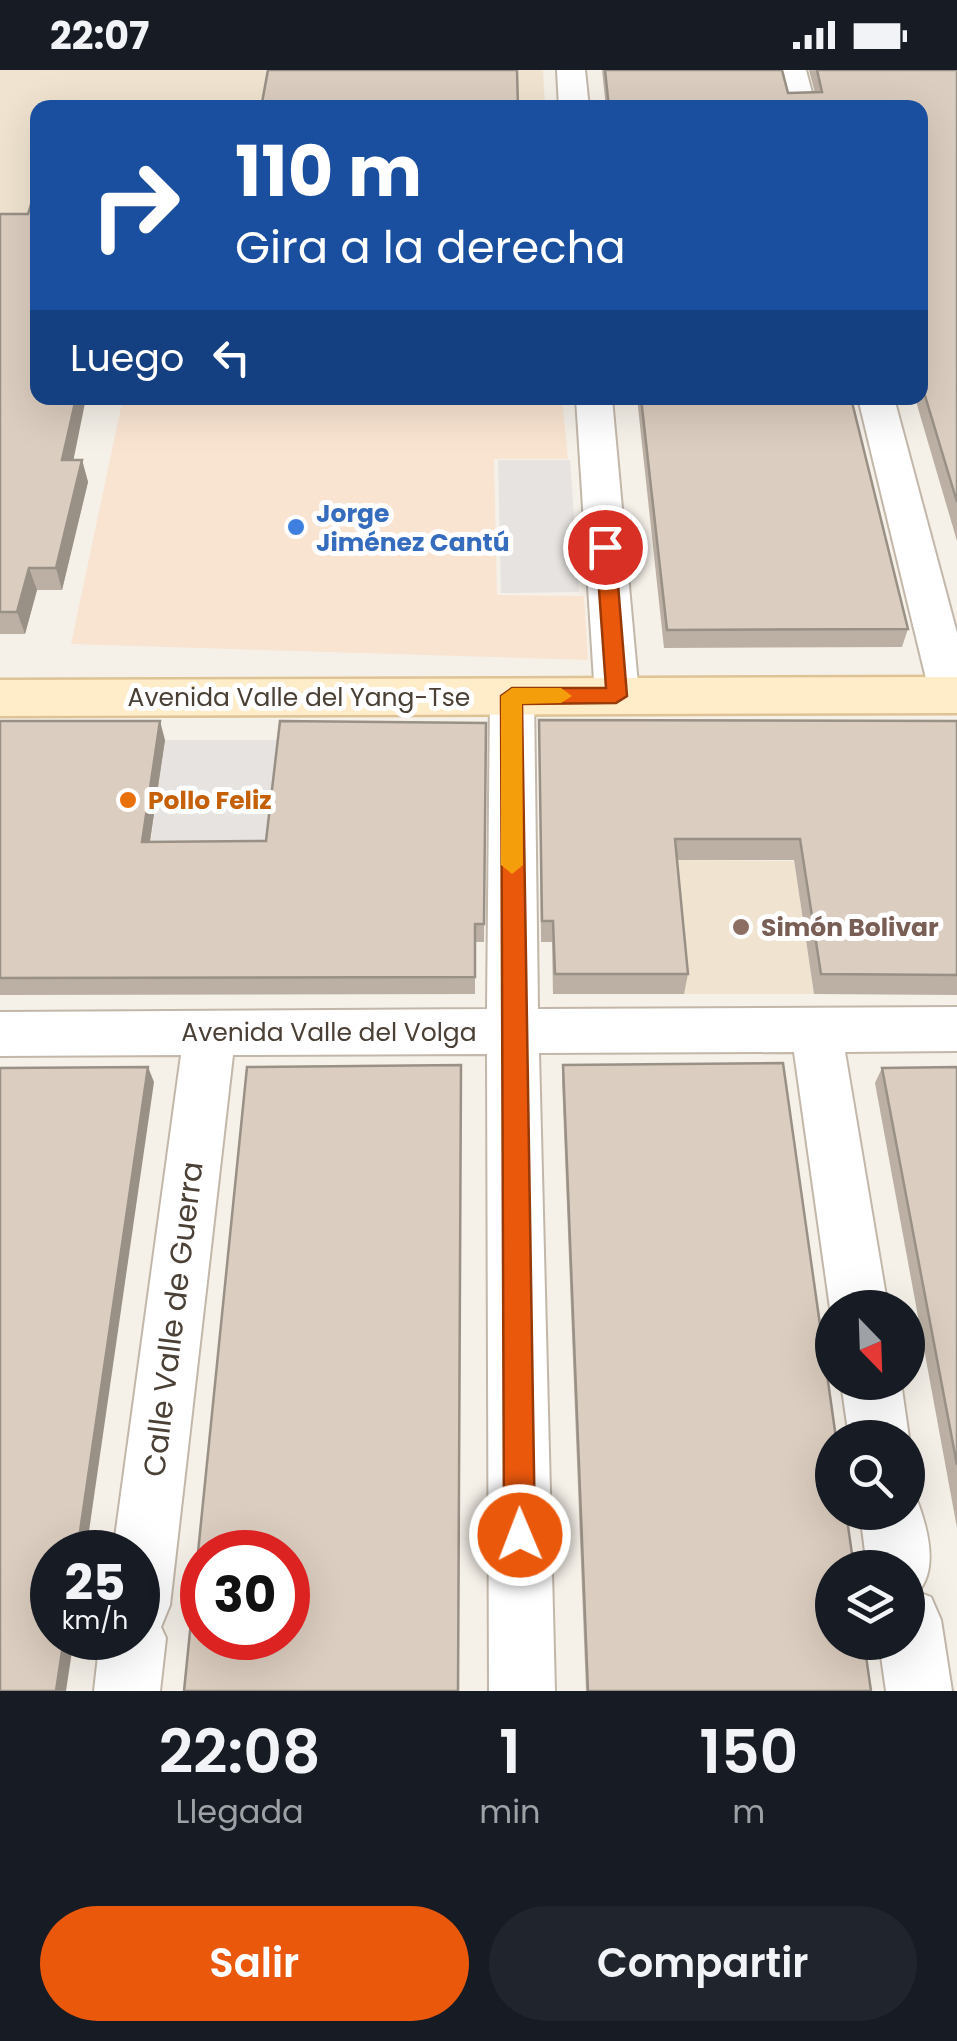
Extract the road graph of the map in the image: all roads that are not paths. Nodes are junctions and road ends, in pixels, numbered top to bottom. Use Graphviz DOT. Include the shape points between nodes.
graph roads {
  1 [pos="571,70"];
  2 [pos="792,70"];
  3 [pos="573,100"];
  4 [pos="800,100"];
  5 [pos="595,405"];
  6 [pos="878,405"];
  7 [pos="955,695"];
  8 [pos="512,696"];
  9 [pos="616,696"];
  10 [pos="0,698"];
  11 [pos="816,1030"];
  12 [pos="957,1030"];
  13 [pos="512,1032"];
  14 [pos="210,1033"];
  15 [pos="0,1034"];
  16 [pos="856,1290"];
  17 [pos="147,1530"];
  18 [pos="131,1660"];
  19 [pos="914,1660"];
  20 [pos="918,1690"];
  21 [pos="957,1690"];
  22 [pos="127,1691"];
  23 [pos="522,1691"];
  1 -- 3 [label="street"];
  2 -- 4 [label="street"];
  5 -- 9 [label="street"];
  6 -- 7 [label="street"];
  7 -- 9 [label="street, Avenida Valle del Yang-Tse"];
  8 -- 9 [label="street, Avenida Valle del Yang-Tse"];
  8 -- 10 [label="street, Avenida Valle del Yang-Tse"];
  8 -- 13 [label="street"];
  11 -- 12 [label="street, Avenida Valle del Volga"];
  11 -- 13 [label="street, Avenida Valle del Volga"];
  11 -- 16 [label="street"];
  13 -- 14 [label="street, Avenida Valle del Volga"];
  13 -- 23 [label="street"];
  14 -- 15 [label="street, Avenida Valle del Volga"];
  14 -- 17 [label="street, Calle Valle de Guerra"];
  18 -- 22 [label="street"];
  19 -- 20 [label="street"];
  20 -- 21 [label="street"];
}
